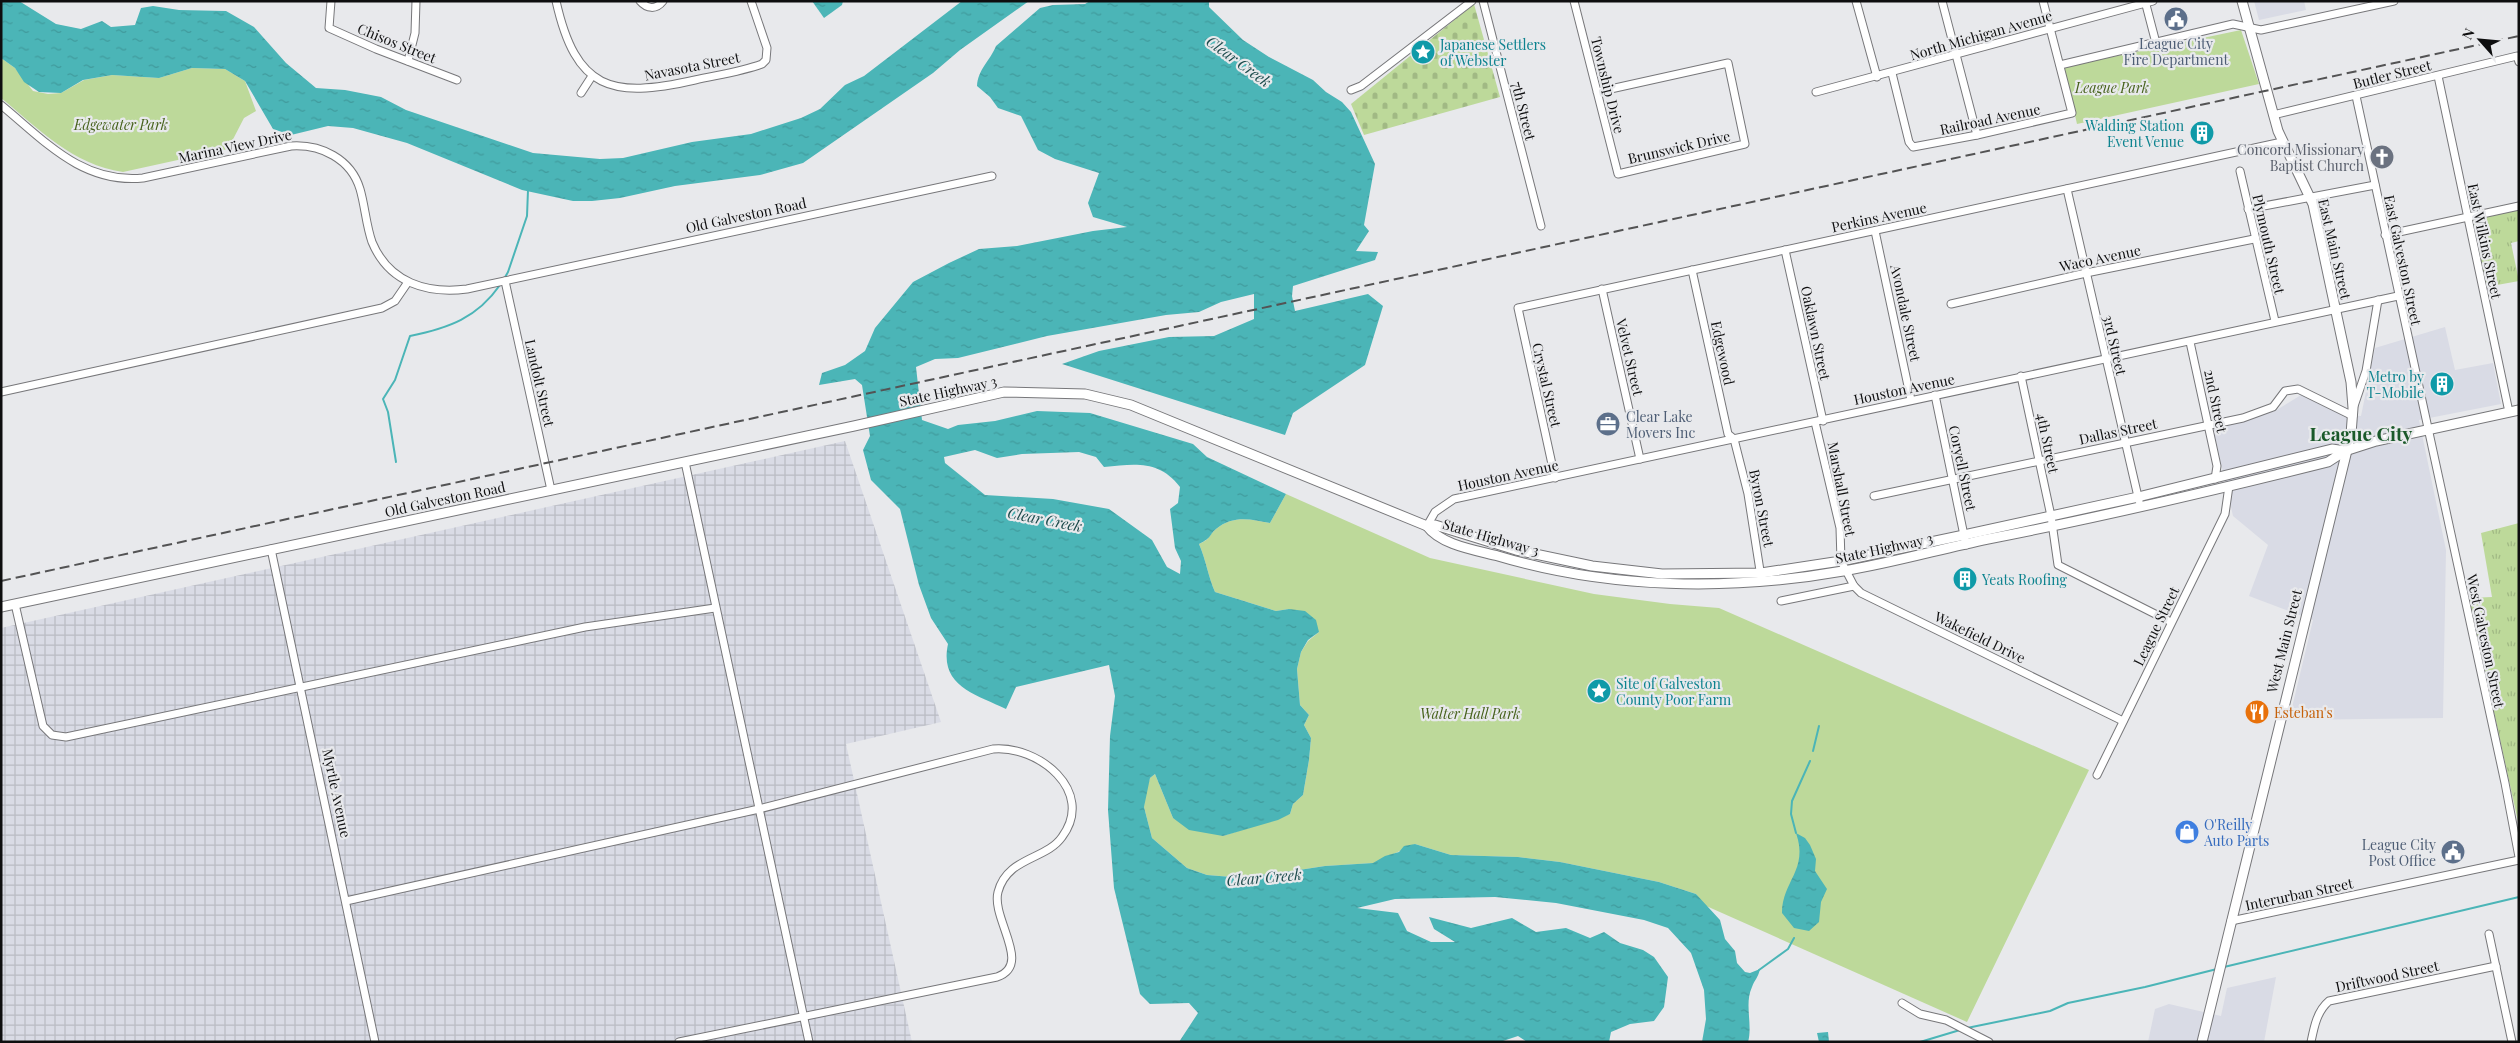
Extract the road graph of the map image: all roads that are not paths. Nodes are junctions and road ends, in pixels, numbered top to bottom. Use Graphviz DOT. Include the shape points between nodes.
graph roads {
  1 [pos="331,1"];
  2 [pos="416,1"];
  3 [pos="556,1"];
  4 [pos="640,1"];
  5 [pos="663,1"];
  6 [pos="751,1"];
  7 [pos="1472,1"];
  8 [pos="1483,1"];
  9 [pos="1574,1"];
  10 [pos="1856,1"];
  11 [pos="1942,1"];
  12 [pos="2043,1"];
  13 [pos="2242,1"];
  14 [pos="2394,1"];
  15 [pos="2148,2"];
  16 [pos="2250,28"];
  17 [pos="2050,29"];
  18 [pos="2156,42"];
  19 [pos="1957,55"];
  20 [pos="2518,59"];
  21 [pos="408,62"];
  22 [pos="2060,65"];
  23 [pos="1892,73"];
  24 [pos="592,76"];
  25 [pos="2438,76"];
  26 [pos="1877,77"];
  27 [pos="457,80"];
  28 [pos="1351,90"];
  29 [pos="1597,92"];
  30 [pos="1816,92"];
  31 [pos="581,94"];
  32 [pos="2356,96"];
  33 [pos="1,105"];
  34 [pos="2273,116"];
  35 [pos="1977,135"];
  36 [pos="2282,142"];
  37 [pos="2240,171"];
  38 [pos="1618,174"];
  39 [pos="992,176"];
  40 [pos="2375,185"];
  41 [pos="2067,189"];
  42 [pos="2310,196"];
  43 [pos="2519,206"];
  44 [pos="2248,209"];
  45 [pos="2466,217"];
  46 [pos="1541,226"];
  47 [pos="1876,231"];
  48 [pos="2385,235"];
  49 [pos="2254,239"];
  50 [pos="1786,250"];
  51 [pos="1692,270"];
  52 [pos="2086,273"];
  53 [pos="505,281"];
  54 [pos="408,282"];
  55 [pos="1602,289"];
  56 [pos="2398,296"];
  57 [pos="2378,300"];
  58 [pos="1951,304"];
  59 [pos="1529,305"];
  60 [pos="2334,309"];
  61 [pos="2275,321"];
  62 [pos="2190,342"];
  63 [pos="2105,358"];
  64 [pos="2021,376"];
  65 [pos="1,392"];
  66 [pos="1935,395"];
  67 [pos="1911,400"];
  68 [pos="2519,410"];
  69 [pos="2353,412"];
  70 [pos="2509,412"];
  71 [pos="895,417"];
  72 [pos="1819,422"];
  73 [pos="2208,425"];
  74 [pos="2428,429"];
  75 [pos="1734,439"];
  76 [pos="2124,443"];
  77 [pos="2345,451"];
  78 [pos="1640,459"];
  79 [pos="2038,460"];
  80 [pos="685,462"];
  81 [pos="1554,478"];
  82 [pos="2220,478"];
  83 [pos="1953,479"];
  84 [pos="2229,486"];
  85 [pos="2217,489"];
  86 [pos="551,490"];
  87 [pos="1874,496"];
  88 [pos="2138,497"];
  89 [pos="2225,504"];
  90 [pos="2140,507"];
  91 [pos="2050,516"];
  92 [pos="1427,526"];
  93 [pos="2052,526"];
  94 [pos="1964,535"];
  95 [pos="1966,545"];
  96 [pos="271,550"];
  97 [pos="1841,561"];
  98 [pos="1845,571"];
  99 [pos="1761,573"];
  100 [pos="1762,582"];
  101 [pos="1854,586"];
  102 [pos="1781,602"];
  103 [pos="15,604"];
  104 [pos="1,607"];
  105 [pos="715,608"];
  106 [pos="2171,622"];
  107 [pos="302,687"];
  108 [pos="2123,721"];
  109 [pos="2097,775"];
  110 [pos="759,809"];
  111 [pos="2519,859"];
  112 [pos="346,902"];
  113 [pos="2231,921"];
  114 [pos="2488,934"];
  115 [pos="2496,966"];
  116 [pos="1902,1003"];
  117 [pos="803,1015"];
  118 [pos="375,1042"];
  119 [pos="679,1042"];
  120 [pos="809,1042"];
  121 [pos="1989,1042"];
  122 [pos="2202,1042"];
  123 [pos="2311,1042"];
  124 [pos="2512,1042"];
  1 -- 21 [label="street, Chisos Street" via="329,28"];
  2 -- 21 [label="street" via="415,33"];
  3 -- 24 [label="street" via="563,33 573,55"];
  4 -- 5 [label="street" via="650,8"];
  6 -- 24 [label="street, Navasota Street" via="767,48 766,60 757,66 658,88 629,89 610,85"];
  7 -- 28 [label="street" via="1361,86"];
  8 -- 46 [label="street, 7th Street"];
  9 -- 29 [label="street, Township Drive"];
  10 -- 26 [label="street"];
  11 -- 19 [label="street"];
  12 -- 17 [label="street"];
  13 -- 16 [label="main road, East Main Street"];
  14 -- 16 [label="street" via="2261,30"];
  15 -- 17 [label="street, North Michigan Avenue"];
  15 -- 18 [label="street"];
  16 -- 18 [label="street" via="2233,24"];
  16 -- 34 [label="main road, East Main Street"];
  17 -- 19 [label="street, North Michigan Avenue"];
  17 -- 22 [label="street"];
  18 -- 22 [label="street"];
  19 -- 23 [label="street, North Michigan Avenue"];
  19 -- 35 [label="street"];
  20 -- 25 [label="street, Butler Street"];
  21 -- 27 [label="street, Chisos Street"];
  22 -- 35 [label="street, Railroad Avenue" via="2072,113"];
  23 -- 26 [label="street, North Michigan Avenue"];
  23 -- 35 [label="street, Railroad Avenue" via="1909,142 1913,146"];
  24 -- 31 [label="street"];
  25 -- 32 [label="street, Butler Street"];
  25 -- 45 [label="street, East Wilkins Street"];
  26 -- 30 [label="street, North Michigan Avenue"];
  29 -- 38 [label="street, Township Drive"];
  29 -- 38 [label="street, Brunswick Drive" via="1728,63 1745,144"];
  32 -- 34 [label="street, Butler Street"];
  32 -- 40 [label="street, East Galveston Street"];
  33 -- 54 [label="street, Marina View Drive" via="73,164 120,179 143,178 290,146 310,146 328,152 342,161 356,180 377,252 388,267"];
  34 -- 36 [label="main road, East Main Street"];
  36 -- 41 [label="street, Perkins Avenue"];
  36 -- 42 [label="main road, East Main Street"];
  37 -- 44 [label="street, Plymouth Street"];
  39 -- 53 [label="street, Old Galveston Road"];
  40 -- 42 [label="street"];
  40 -- 48 [label="street, East Galveston Street"];
  41 -- 47 [label="street, Perkins Avenue"];
  41 -- 52 [label="street, 3rd Street"];
  42 -- 44 [label="street"];
  42 -- 60 [label="main road, East Main Street"];
  43 -- 45 [label="street"];
  44 -- 49 [label="street, Plymouth Street"];
  45 -- 48 [label="street"];
  45 -- 70 [label="street, East Wilkins Street"];
  47 -- 50 [label="street, Perkins Avenue"];
  47 -- 67 [label="street, Avondale Street"];
  48 -- 56 [label="street, East Galveston Street"];
  49 -- 52 [label="street, Waco Avenue"];
  49 -- 61 [label="street, Plymouth Street"];
  50 -- 51 [label="street, Perkins Avenue"];
  50 -- 72 [label="street, Oaklawn Street"];
  51 -- 55 [label="street, Perkins Avenue"];
  51 -- 75 [label="street, Edgewood" via="1728,434"];
  52 -- 58 [label="street, Waco Avenue"];
  52 -- 63 [label="street, 3rd Street"];
  53 -- 54 [label="street, Marina View Drive" via="449,292 431,291"];
  53 -- 86 [label="street, Landolt Street"];
  54 -- 65 [label="street" via="395,301 382,308"];
  55 -- 59 [label="street, Perkins Avenue"];
  55 -- 78 [label="street, Velvet Street"];
  56 -- 57 [label="street, Houston Avenue"];
  56 -- 74 [label="street, East Galveston Street"];
  57 -- 60 [label="street, Houston Avenue"];
  57 -- 69 [label="street" via="2366,371"];
  59 -- 81 [label="street, Crystal Street" via="1518,308 1520,324"];
  60 -- 61 [label="street, Houston Avenue"];
  60 -- 69 [label="main road, East Main Street" via="2351,382"];
  61 -- 62 [label="street, Houston Avenue"];
  62 -- 63 [label="street, Houston Avenue"];
  62 -- 73 [label="street, 2nd Street"];
  63 -- 64 [label="street, Houston Avenue"];
  63 -- 76 [label="street, 3rd Street"];
  64 -- 66 [label="street, Houston Avenue"];
  64 -- 79 [label="street, 4th Street"];
  66 -- 67 [label="street, Houston Avenue"];
  66 -- 83 [label="street, Coryell Street"];
  67 -- 72 [label="street, Houston Avenue"];
  68 -- 70 [label="main road, State Highway 3"];
  69 -- 73 [label="street, Dallas Street" via="2298,389 2285,390 2273,408"];
  69 -- 77 [label="main road, East Main Street"];
  70 -- 74 [label="main road, State Highway 3"];
  71 -- 80 [label="main road, Old Galveston Road"];
  71 -- 92 [label="main road, State Highway 3" via="1004,392 1086,394 1131,405"];
  72 -- 75 [label="street, Houston Avenue"];
  72 -- 97 [label="street, Marshall Street" via="1840,528"];
  73 -- 76 [label="street, Dallas Street"];
  73 -- 82 [label="street, 2nd Street"];
  74 -- 77 [label="main road, State Highway 3"];
  74 -- 111 [label="street, West Galveston Street"];
  75 -- 78 [label="street, Houston Avenue"];
  75 -- 99 [label="street, Byron Street" via="1748,494"];
  76 -- 79 [label="street, Dallas Street"];
  76 -- 88 [label="street, 3rd Street"];
  77 -- 82 [label="main road, State Highway 3" via="2332,449"];
  77 -- 84 [label="main road, State Highway 3" via="2328,462"];
  77 -- 113 [label="main road, West Main Street"];
  78 -- 81 [label="street, Houston Avenue"];
  79 -- 83 [label="street, Dallas Street"];
  79 -- 91 [label="street, 4th Street"];
  80 -- 86 [label="main road, Old Galveston Road"];
  80 -- 105 [label="street"];
  81 -- 92 [label="street, Houston Avenue" via="1454,499 1435,512"];
  82 -- 88 [label="main road, State Highway 3"];
  83 -- 87 [label="street, Dallas Street"];
  83 -- 94 [label="street, Coryell Street"];
  84 -- 85 [label="main road, State Highway 3"];
  84 -- 89 [label="street, League Street"];
  85 -- 89 [label="street"];
  85 -- 90 [label="main road, State Highway 3"];
  86 -- 96 [label="main road, Old Galveston Road"];
  88 -- 90 [label="street, 3rd Street"];
  88 -- 91 [label="main road, State Highway 3"];
  89 -- 106 [label="street, League Street" via="2224,514"];
  90 -- 93 [label="main road, State Highway 3"];
  91 -- 93 [label="street, 4th Street"];
  91 -- 94 [label="main road, State Highway 3"];
  92 -- 99 [label="main road, State Highway 3" via="1435,525 1516,550 1592,566 1662,574"];
  92 -- 100 [label="main road, State Highway 3" via="1434,536 1459,545 1514,561 1590,575 1662,584"];
  93 -- 95 [label="main road, State Highway 3"];
  93 -- 106 [label="street, 4th Street" via="2056,560 2062,569"];
  94 -- 95 [label="street, Coryell Street"];
  94 -- 97 [label="main road, State Highway 3"];
  95 -- 98 [label="main road, State Highway 3"];
  96 -- 103 [label="main road, Old Galveston Road"];
  96 -- 107 [label="street, Myrtle Avenue"];
  97 -- 98 [label="street, Wakefield Drive"];
  97 -- 99 [label="main road, State Highway 3"];
  98 -- 100 [label="main road, State Highway 3"];
  98 -- 101 [label="street, Wakefield Drive"];
  99 -- 100 [label="street, Byron Street"];
  101 -- 102 [label="street"];
  101 -- 108 [label="street, Wakefield Drive" via="1861,593"];
  103 -- 104 [label="main road, Old Galveston Road"];
  103 -- 107 [label="street" via="43,726 52,735 66,737"];
  105 -- 107 [label="street" via="585,627"];
  105 -- 110 [label="street"];
  106 -- 108 [label="street, League Street"];
  107 -- 112 [label="street, Myrtle Avenue"];
  108 -- 109 [label="street, League Street"];
  110 -- 112 [label="street"];
  110 -- 117 [label="street"];
  110 -- 117 [label="street" via="1002,749 1025,752 1045,762 1061,779 1071,800 1071,820 1062,838 1014,868 1000,888 998,912 1013,956 1012,965 1006,973"];
  111 -- 113 [label="street, Interurban Street"];
  112 -- 118 [label="street, Myrtle Avenue"];
  113 -- 122 [label="main road, West Main Street"];
  114 -- 115 [label="street"];
  115 -- 123 [label="street, Driftwood Street" via="2329,1001 2323,1005"];
  115 -- 124 [label="street"];
  116 -- 121 [label="street" via="1920,1014 1955,1025"];
  117 -- 119 [label="street"];
  117 -- 120 [label="street"];
}
